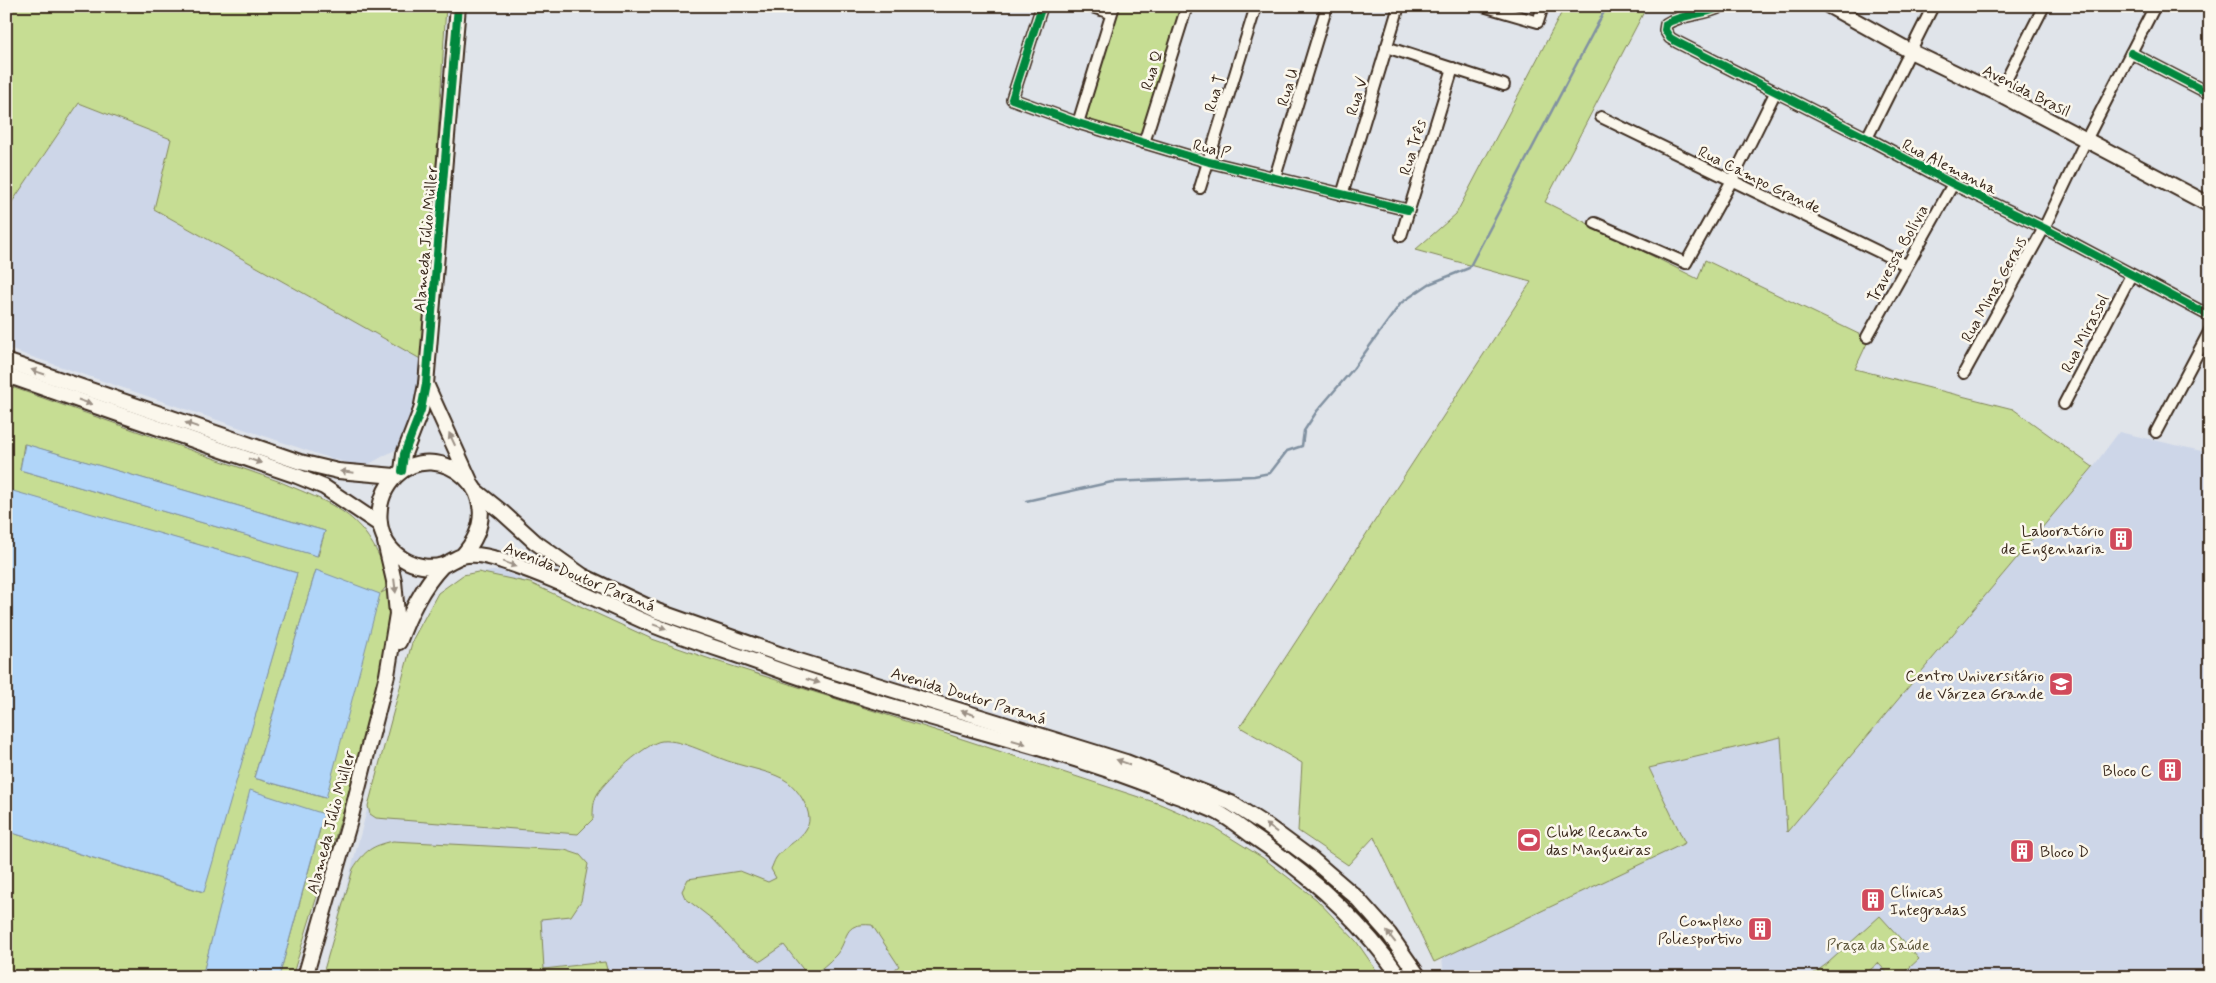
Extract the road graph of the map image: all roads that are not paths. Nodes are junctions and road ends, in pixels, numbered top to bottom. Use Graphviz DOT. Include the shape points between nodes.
graph roads {
  1 [pos="458,6"];
  2 [pos="1042,6"];
  3 [pos="1089,6"];
  4 [pos="1186,6"];
  5 [pos="1256,6"];
  6 [pos="1327,6"];
  7 [pos="1399,6"];
  8 [pos="1483,6"];
  9 [pos="1543,6"];
  10 [pos="1722,6"];
  11 [pos="1829,6"];
  12 [pos="1933,6"];
  13 [pos="2044,6"];
  14 [pos="2156,6"];
  15 [pos="1112,10"];
  16 [pos="1386,47"];
  17 [pos="1910,51"];
  18 [pos="2130,53"];
  19 [pos="1452,68"];
  20 [pos="1504,85"];
  21 [pos="1775,93"];
  22 [pos="1998,94"];
  23 [pos="2210,94"];
  24 [pos="1601,118"];
  25 [pos="1078,124"];
  26 [pos="1867,138"];
  27 [pos="2086,140"];
  28 [pos="1144,144"];
  29 [pos="1209,162"];
  30 [pos="1275,177"];
  31 [pos="1731,182"];
  32 [pos="1953,184"];
  33 [pos="1200,188"];
  34 [pos="1342,195"];
  35 [pos="2210,205"];
  36 [pos="1408,210"];
  37 [pos="1595,223"];
  38 [pos="2044,228"];
  39 [pos="1401,236"];
  40 [pos="1906,266"];
  41 [pos="2131,275"];
  42 [pos="2210,316"];
  43 [pos="2210,330"];
  44 [pos="1867,337"];
  45 [pos="6,361"];
  46 [pos="1964,373"];
  47 [pos="6,375"];
  48 [pos="426,384"];
  49 [pos="2064,404"];
  50 [pos="2156,432"];
  51 [pos="399,474"];
  52 [pos="474,488"];
  53 [pos="379,524"];
  54 [pos="384,538"];
  55 [pos="462,556"];
  56 [pos="442,566"];
  57 [pos="387,675"];
  58 [pos="305,977"];
  59 [pos="1400,977"];
  60 [pos="1419,977"];
  1 -- 48 [label="main road, Alameda Júlio Müller"];
  2 -- 25 [label="street, Rua P" via="1012,99"];
  3 -- 15 [label="street"];
  4 -- 28 [label="street, Rua Q"];
  5 -- 29 [label="street, Rua T"];
  6 -- 30 [label="street, Rua U"];
  7 -- 16 [label="street, Rua V"];
  8 -- 9 [label="street" via="1538,22"];
  10 -- 21 [label="street, Rua Alemanha" via="1696,16 1672,20 1666,24 1665,30 1670,38"];
  11 -- 17 [label="main road, Avenida Brasil"];
  12 -- 17 [label="street"];
  13 -- 22 [label="street"];
  14 -- 18 [label="street, Rua Minas Gerais"];
  15 -- 25 [label="street"];
  16 -- 19 [label="street"];
  16 -- 34 [label="street, Rua V"];
  17 -- 22 [label="main road, Avenida Brasil"];
  17 -- 26 [label="street"];
  18 -- 23 [label="street"];
  18 -- 27 [label="street, Rua Minas Gerais"];
  19 -- 20 [label="street"];
  19 -- 36 [label="street, Rua Três"];
  21 -- 26 [label="street, Rua Alemanha"];
  21 -- 31 [label="street"];
  22 -- 27 [label="main road, Avenida Brasil"];
  24 -- 31 [label="street, Rua Campo Grande"];
  25 -- 28 [label="street, Rua P"];
  26 -- 32 [label="street, Rua Alemanha"];
  27 -- 35 [label="main road, Avenida Brasil"];
  27 -- 38 [label="street, Rua Minas Gerais"];
  28 -- 29 [label="street, Rua P"];
  29 -- 30 [label="street, Rua P"];
  29 -- 33 [label="street, Rua T"];
  30 -- 34 [label="street, Rua P"];
  31 -- 37 [label="street" via="1686,263"];
  31 -- 40 [label="street, Rua Campo Grande"];
  32 -- 38 [label="street, Rua Alemanha"];
  32 -- 40 [label="street, Travessa Bolívia"];
  34 -- 36 [label="street, Rua P"];
  36 -- 39 [label="street, Rua Três"];
  38 -- 41 [label="street, Rua Alemanha"];
  38 -- 46 [label="street, Rua Minas Gerais"];
  40 -- 44 [label="street, Travessa Bolívia"];
  41 -- 42 [label="street, Rua Alemanha"];
  41 -- 49 [label="street, Rua Mirassol"];
  43 -- 50 [label="street"];
  51 -- 45 [label="main road, one-way" via="338,471 300,462"];
  47 -- 53 [label="main road, one-way" via="306,479 324,487"];
  48 -- 51 [label="main road, Alameda Júlio Müller" via="422,410"];
  52 -- 48 [label="main road, Alameda Júlio Müller, one-way"];
  51 -- 52 [label="main road" via="416,465 432,463 460,473"];
  51 -- 53 [label="main road" via="385,490 379,506"];
  52 -- 55 [label="main road" via="482,509 480,527 474,543"];
  60 -- 52 [label="main road, Avenida Doutor Paraná, one-way" via="1389,934 1356,897 1275,831 1231,803 1126,762 793,659 657,611 583,576 535,542"];
  53 -- 54 [label="main road"];
  54 -- 56 [label="main road" via="392,550 408,562 428,567"];
  54 -- 57 [label="main road, Alameda Júlio Müller, one-way" via="394,581 397,614"];
  55 -- 56 [label="main road"];
  55 -- 59 [label="main road, Avenida Doutor Paraná, one-way" via="501,561 575,589 650,623 801,678 1113,770 1217,812 1274,850 1322,888 1359,925"];
  56 -- 57 [label="main road, Alameda Júlio Müller" via="427,582 411,613"];
  57 -- 58 [label="main road, Alameda Júlio Müller"];
}
